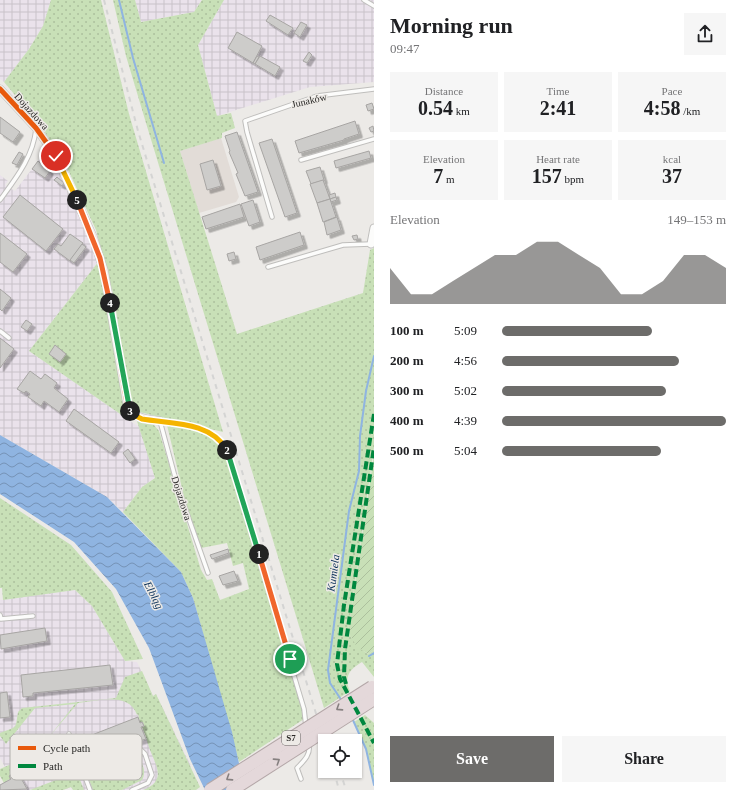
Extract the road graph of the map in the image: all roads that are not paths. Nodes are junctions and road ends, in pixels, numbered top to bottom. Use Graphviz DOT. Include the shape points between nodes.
graph roads {
  1 [pos="364,0"];
  2 [pos="374,6"];
  3 [pos="374,89"];
  4 [pos="0,90"];
  5 [pos="36,128"];
  6 [pos="374,139"];
  7 [pos="301,160"];
  8 [pos="0,200"];
  9 [pos="272,218"];
  10 [pos="374,228"];
  11 [pos="371,244"];
  12 [pos="268,267"];
  13 [pos="0,331"];
  14 [pos="9,338"];
  15 [pos="160,422"];
  16 [pos="208,573"];
  17 [pos="0,615"];
  18 [pos="33,616"];
  19 [pos="372,687"];
  20 [pos="374,699"];
  21 [pos="142,751"];
  22 [pos="301,779"];
  23 [pos="86,780"];
  24 [pos="90,790"];
  25 [pos="132,790"];
  26 [pos="210,790"];
  27 [pos="232,790"];
  1 -- 2 [label="lane"];
  3 -- 9 [label="lane, Junaków" via="317,96 246,121"];
  4 -- 5 [label="street, Dojazdowa"];
  5 -- 8 [label="lane" via="34,144 25,164"];
  5 -- 15 [label="street, Dojazdowa" via="56,156 100,258 130,411 142,419"];
  6 -- 7 [label="lane"];
  10 -- 11 [label="street"];
  11 -- 12 [label="lane" via="343,245"];
  13 -- 14 [label="lane"];
  15 -- 16 [label="lane, Dojazdowa" via="178,488"];
  15 -- 22 [label="lane, Dojazdowa" via="189,425 212,434 222,442 231,460 304,709 310,750 306,759 297,768"];
  17 -- 18 [label="lane" via="1,619"];
  19 -- 26 [label="highway, S7, one-way, bridge"];
  27 -- 20 [label="highway, S7, one-way, bridge"];
  21 -- 25 [label="lane" via="152,775 148,783"];
  23 -- 24 [label="lane"];
}
